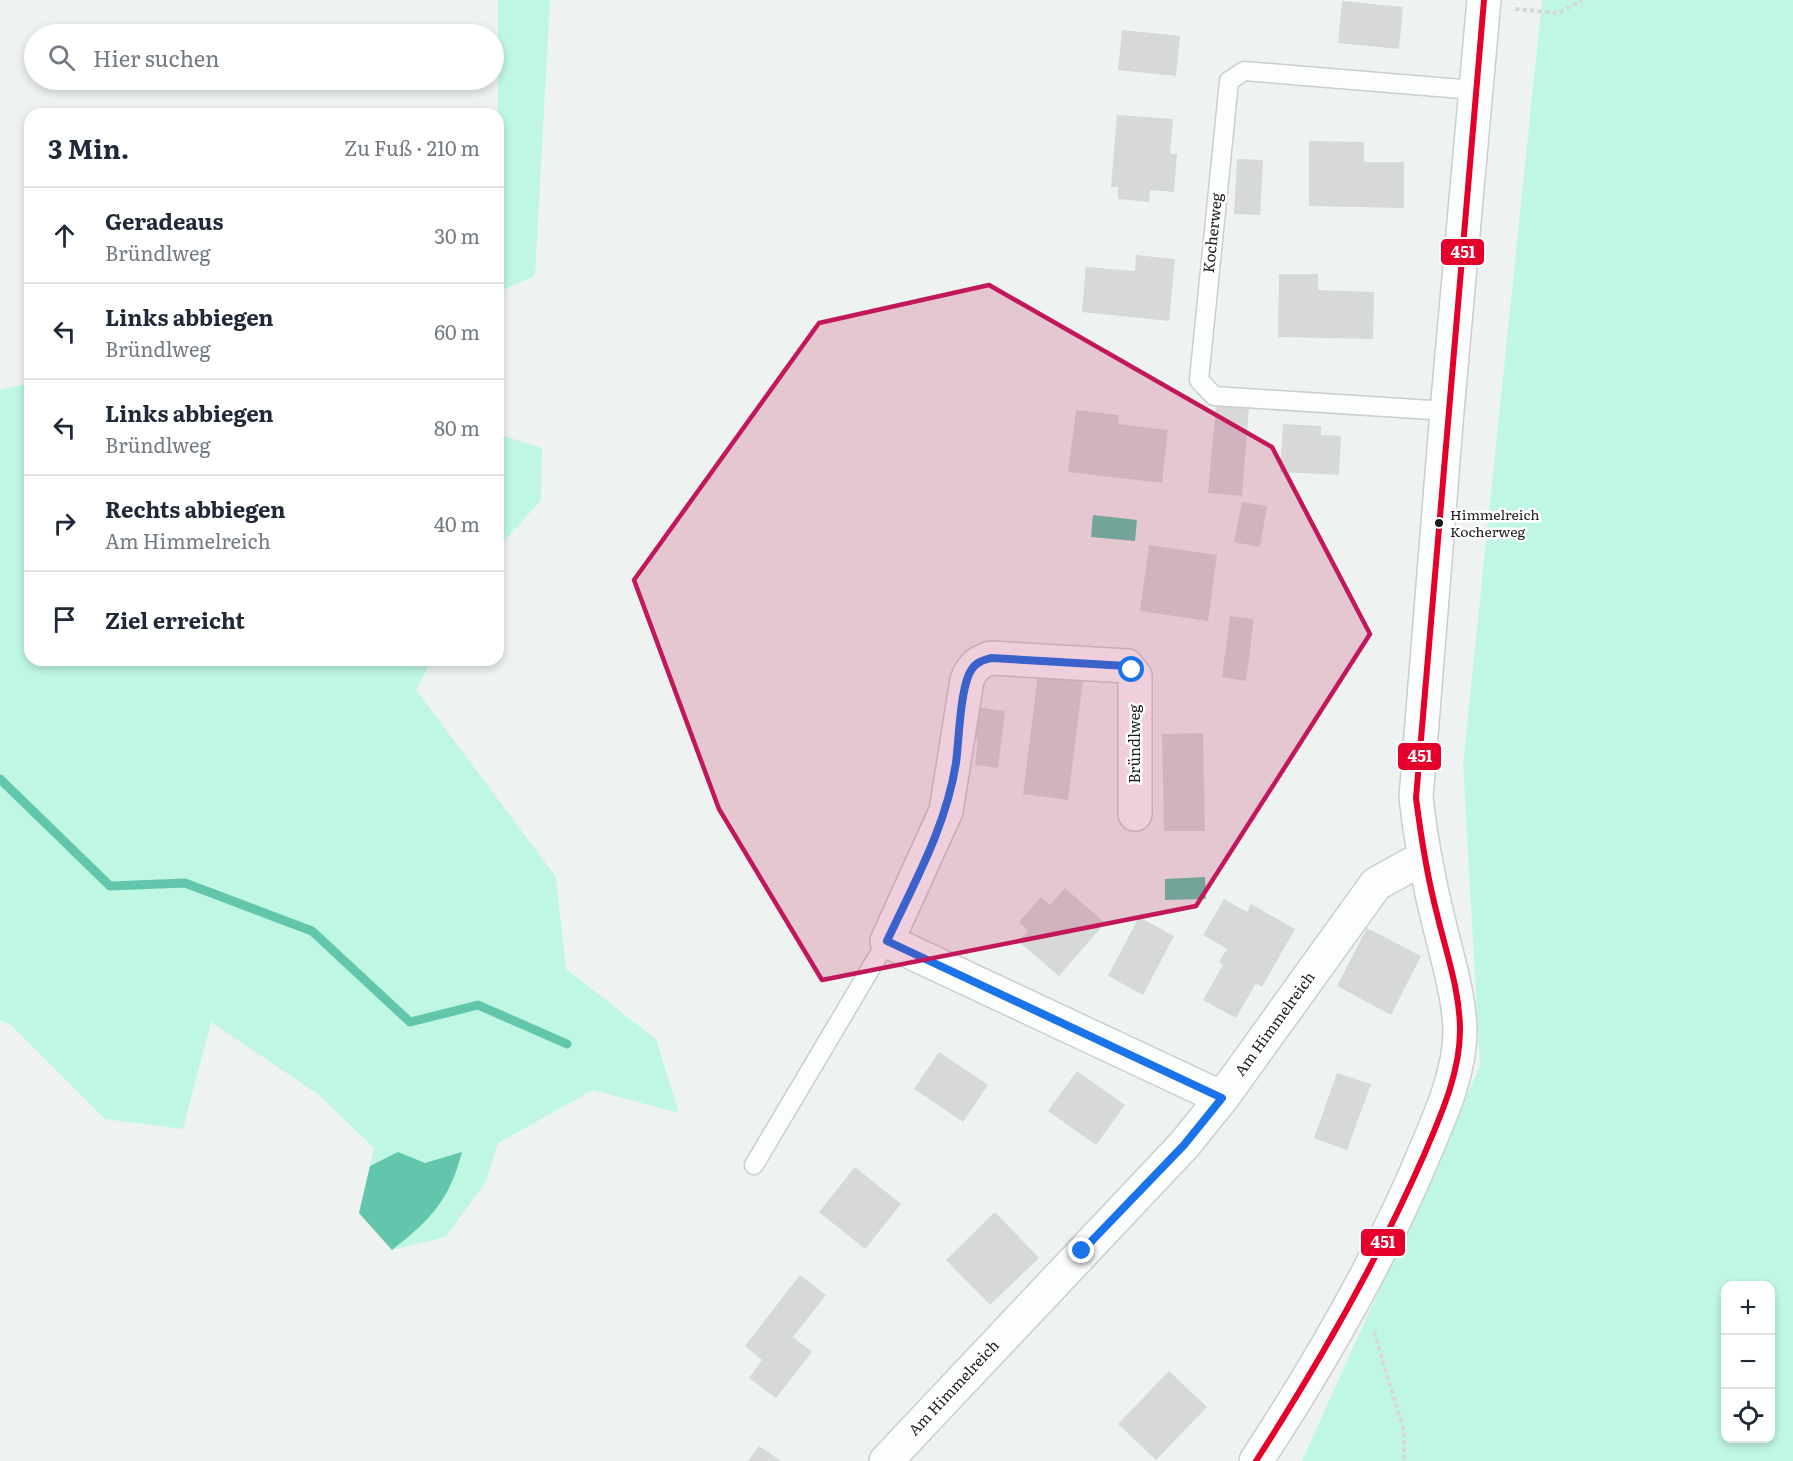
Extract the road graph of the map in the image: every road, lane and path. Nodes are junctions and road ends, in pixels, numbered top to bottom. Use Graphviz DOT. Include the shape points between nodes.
graph roads {
  1 [pos="1582,0"];
  2 [pos="1484,3"];
  3 [pos="1474,90"];
  4 [pos="1447,411"];
  5 [pos="1135,814"];
  6 [pos="1423,858"];
  7 [pos="887,941"];
  8 [pos="1222,1098"];
  9 [pos="754,1165"];
  10 [pos="1360,1286"];
  11 [pos="886,1461"];
  12 [pos="1256,1461"];
  13 [pos="1404,1461"];
  1 -- 2 [label="path" via="1558,13"];
  2 -- 3 [label="street"];
  3 -- 4 [label="street"];
  3 -- 4 [label="lane, Kocherweg" via="1244,71 1229,81 1199,380 1214,396"];
  4 -- 6 [label="street" via="1416,798"];
  5 -- 7 [label="street, Bründlweg" via="1132,670 1127,666 991,658 980,661 967,680 946,811"];
  6 -- 8 [label="street, Am Himmelreich" via="1376,884"];
  6 -- 10 [label="street" via="1457,1001 1458,1055 1448,1092 1414,1178"];
  7 -- 8 [label="street"];
  7 -- 9 [label="lane"];
  8 -- 11 [label="street, Am Himmelreich" via="1184,1145"];
  10 -- 12 [label="street"];
  10 -- 13 [label="path" via="1404,1431"];
}
